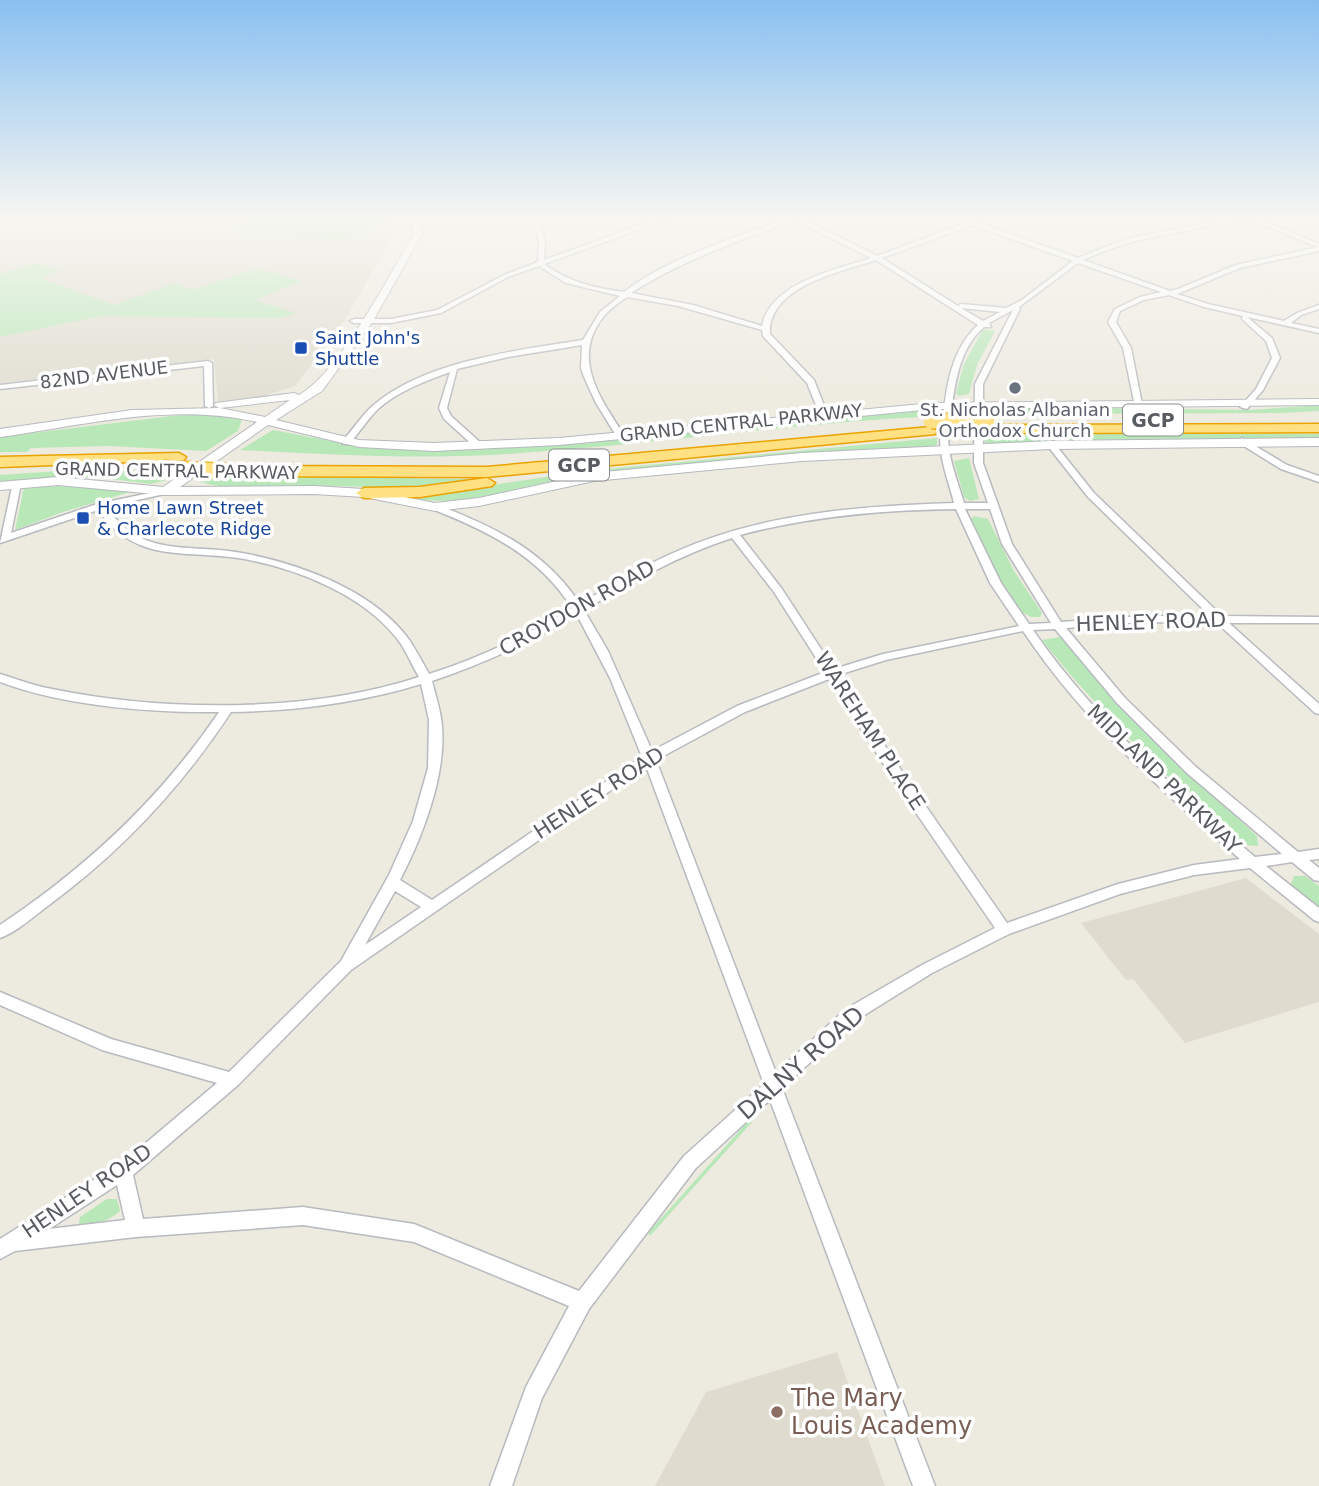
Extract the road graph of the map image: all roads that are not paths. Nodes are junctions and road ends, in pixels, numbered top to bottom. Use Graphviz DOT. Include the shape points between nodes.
graph roads {
  1 [pos="374,287"];
  2 [pos="387,287"];
  3 [pos="482,287"];
  4 [pos="587,287"];
  5 [pos="633,287"];
  6 [pos="796,287"];
  7 [pos="925,287"];
  8 [pos="1041,287"];
  9 [pos="1152,287"];
  10 [pos="1187,287"];
  11 [pos="622,294"];
  12 [pos="1171,294"];
  13 [pos="1024,300"];
  14 [pos="954,305"];
  15 [pos="1319,307"];
  16 [pos="1008,310"];
  17 [pos="1239,315"];
  18 [pos="354,321"];
  19 [pos="368,321"];
  20 [pos="986,322"];
  21 [pos="1284,324"];
  22 [pos="1003,326"];
  23 [pos="765,329"];
  24 [pos="1319,331"];
  25 [pos="971,336"];
  26 [pos="587,342"];
  27 [pos="454,370"];
  28 [pos="1,390"];
  29 [pos="1259,390"];
  30 [pos="292,400"];
  31 [pos="1319,402"];
  32 [pos="975,404"];
  33 [pos="1138,404"];
  34 [pos="1284,404"];
  35 [pos="948,405"];
  36 [pos="209,406"];
  37 [pos="1244,407"];
  38 [pos="175,411"];
  39 [pos="823,413"];
  40 [pos="1319,418"];
  41 [pos="266,421"];
  42 [pos="985,425"];
  43 [pos="930,426"];
  44 [pos="1319,428"];
  45 [pos="0,433"];
  46 [pos="620,435"];
  47 [pos="1242,440"];
  48 [pos="346,442"];
  49 [pos="1319,442"];
  50 [pos="1051,445"];
  51 [pos="479,446"];
  52 [pos="757,446"];
  53 [pos="975,449"];
  54 [pos="944,450"];
  55 [pos="0,454"];
  56 [pos="101,457"];
  57 [pos="0,462"];
  58 [pos="232,464"];
  59 [pos="0,472"];
  60 [pos="1319,479"];
  61 [pos="16,484"];
  62 [pos="0,486"];
  63 [pos="166,491"];
  64 [pos="364,493"];
  65 [pos="479,502"];
  66 [pos="100,506"];
  67 [pos="960,506"];
  68 [pos="990,506"];
  69 [pos="435,507"];
  70 [pos="473,522"];
  71 [pos="734,534"];
  72 [pos="3,539"];
  73 [pos="577,610"];
  74 [pos="1219,619"];
  75 [pos="1319,620"];
  76 [pos="1056,625"];
  77 [pos="1023,628"];
  78 [pos="832,673"];
  79 [pos="0,678"];
  80 [pos="426,680"];
  81 [pos="226,710"];
  82 [pos="1319,710"];
  83 [pos="649,758"];
  84 [pos="1319,854"];
  85 [pos="1294,856"];
  86 [pos="1250,863"];
  87 [pos="1319,876"];
  88 [pos="392,882"];
  89 [pos="430,906"];
  90 [pos="1319,916"];
  91 [pos="1004,930"];
  92 [pos="0,932"];
  93 [pos="346,966"];
  94 [pos="0,998"];
  95 [pos="232,1080"];
  96 [pos="771,1086"];
  97 [pos="123,1171"];
  98 [pos="135,1228"];
  99 [pos="6,1246"];
  100 [pos="583,1302"];
  101 [pos="501,1486"];
  102 [pos="923,1486"];
  1 -- 18 [label="main road"];
  2 -- 19 [label="main road"];
  3 -- 19 [label="street" via="439,312"];
  4 -- 11 [label="street"];
  5 -- 11 [label="street"];
  6 -- 23 [label="street" via="774,306"];
  7 -- 14 [label="street"];
  8 -- 13 [label="street, MIDLAND PARKWAY"];
  9 -- 12 [label="street"];
  10 -- 12 [label="street"];
  11 -- 23 [label="street" via="704,310"];
  11 -- 26 [label="street" via="597,320"];
  12 -- 17 [label="street"];
  12 -- 33 [label="street" via="1126,303 1112,316 1129,355"];
  13 -- 16 [label="street, MIDLAND PARKWAY"];
  13 -- 22 [label="street, MIDLAND PARKWAY"];
  14 -- 16 [label="street"];
  14 -- 20 [label="street"];
  14 -- 25 [label="street"];
  15 -- 21 [label="street"];
  16 -- 20 [label="street, MIDLAND PARKWAY"];
  17 -- 21 [label="street"];
  17 -- 29 [label="street" via="1256,327 1274,350 1276,358"];
  18 -- 19 [label="street"];
  18 -- 30 [label="main road" via="312,382"];
  19 -- 30 [label="main road" via="322,385 306,398"];
  20 -- 22 [label="street"];
  20 -- 25 [label="street, MIDLAND PARKWAY"];
  21 -- 24 [label="street"];
  22 -- 32 [label="street, MIDLAND PARKWAY" via="987,359"];
  23 -- 39 [label="street" via="811,382"];
  25 -- 35 [label="street, MIDLAND PARKWAY" via="950,380"];
  26 -- 27 [label="street" via="520,352"];
  26 -- 46 [label="street" via="584,366"];
  27 -- 48 [label="street" via="417,382 382,401"];
  27 -- 51 [label="street" via="443,408"];
  28 -- 36 [label="street, 82ND AVENUE" via="208,363"];
  29 -- 34 [label="street"];
  29 -- 37 [label="street"];
  30 -- 36 [label="main road"];
  30 -- 41 [label="main road"];
  30 -- 48 [label="main road" via="297,417 311,428"];
  31 -- 34 [label="main road, GRAND CENTRAL PARKWAY"];
  32 -- 33 [label="main road, GRAND CENTRAL PARKWAY"];
  32 -- 35 [label="main road, GRAND CENTRAL PARKWAY"];
  32 -- 53 [label="street, MIDLAND PARKWAY"];
  33 -- 37 [label="main road, GRAND CENTRAL PARKWAY"];
  34 -- 37 [label="main road, GRAND CENTRAL PARKWAY"];
  35 -- 39 [label="main road, GRAND CENTRAL PARKWAY"];
  35 -- 54 [label="street, MIDLAND PARKWAY"];
  36 -- 38 [label="main road"];
  38 -- 41 [label="main road, GRAND CENTRAL PARKWAY" via="241,414"];
  38 -- 45 [label="main road, GRAND CENTRAL PARKWAY"];
  39 -- 46 [label="main road, GRAND CENTRAL PARKWAY"];
  40 -- 42 [label="highway, GRAND CENTRAL PARKWAY / GCP"];
  41 -- 48 [label="main road, GRAND CENTRAL PARKWAY"];
  41 -- 63 [label="main road"];
  42 -- 43 [label="highway, GRAND CENTRAL PARKWAY / GCP"];
  42 -- 44 [label="highway, GRAND CENTRAL PARKWAY / GCP"];
  43 -- 52 [label="highway, GRAND CENTRAL PARKWAY / GCP"];
  43 -- 58 [label="highway, GRAND CENTRAL PARKWAY / GCP" via="480,462"];
  46 -- 51 [label="main road, GRAND CENTRAL PARKWAY"];
  47 -- 49 [label="main road, GRAND CENTRAL PARKWAY"];
  47 -- 50 [label="main road, GRAND CENTRAL PARKWAY"];
  47 -- 60 [label="street" via="1284,467"];
  48 -- 51 [label="main road, GRAND CENTRAL PARKWAY"];
  50 -- 53 [label="main road, GRAND CENTRAL PARKWAY"];
  50 -- 74 [label="street" via="1091,495"];
  52 -- 58 [label="highway, GRAND CENTRAL PARKWAY / GCP" via="487,472"];
  52 -- 64 [label="highway" via="452,488"];
  53 -- 54 [label="main road, GRAND CENTRAL PARKWAY"];
  53 -- 68 [label="street, MIDLAND PARKWAY"];
  54 -- 65 [label="main road, GRAND CENTRAL PARKWAY" via="658,469 555,484"];
  54 -- 67 [label="street, MIDLAND PARKWAY"];
  55 -- 56 [label="highway"];
  56 -- 57 [label="highway, GRAND CENTRAL PARKWAY / GCP"];
  56 -- 58 [label="highway, GRAND CENTRAL PARKWAY / GCP" via="178,457"];
  58 -- 59 [label="highway, GRAND CENTRAL PARKWAY / GCP, bridge"];
  61 -- 62 [label="main road, GRAND CENTRAL PARKWAY"];
  61 -- 63 [label="main road, GRAND CENTRAL PARKWAY" via="110,484"];
  61 -- 72 [label="street"];
  63 -- 64 [label="main road, GRAND CENTRAL PARKWAY" via="263,488"];
  63 -- 66 [label="street"];
  64 -- 69 [label="main road, GRAND CENTRAL PARKWAY"];
  65 -- 69 [label="main road, GRAND CENTRAL PARKWAY"];
  65 -- 70 [label="street"];
  66 -- 72 [label="street"];
  66 -- 80 [label="street" via="113,527 141,543 262,559 349,592 395,627 409,644"];
  67 -- 68 [label="street, CROYDON ROAD"];
  67 -- 71 [label="street, CROYDON ROAD" via="877,508 804,517"];
  67 -- 77 [label="street, MIDLAND PARKWAY" via="987,568"];
  68 -- 76 [label="street, MIDLAND PARKWAY" via="1004,542"];
  69 -- 70 [label="street"];
  70 -- 73 [label="street" via="534,558 558,581"];
  71 -- 73 [label="street, CROYDON ROAD" via="629,576"];
  71 -- 78 [label="street, WAREHAM PLACE"];
  73 -- 80 [label="street, CROYDON ROAD" via="511,647"];
  73 -- 83 [label="street" via="615,677"];
  74 -- 75 [label="street, HENLEY ROAD"];
  74 -- 76 [label="street, HENLEY ROAD"];
  74 -- 82 [label="street"];
  76 -- 77 [label="street, HENLEY ROAD"];
  76 -- 85 [label="street, MIDLAND PARKWAY" via="1181,758"];
  77 -- 78 [label="street, HENLEY ROAD" via="938,644"];
  77 -- 86 [label="street, MIDLAND PARKWAY" via="1106,727"];
  78 -- 83 [label="street, HENLEY ROAD" via="741,709"];
  78 -- 91 [label="street, WAREHAM PLACE"];
  79 -- 81 [label="street, CROYDON ROAD" via="137,706"];
  80 -- 81 [label="street, CROYDON ROAD" via="328,701"];
  80 -- 88 [label="street" via="434,717 435,762 420,820"];
  81 -- 92 [label="street" via="203,746 123,838"];
  83 -- 89 [label="street, HENLEY ROAD"];
  83 -- 96 [label="street"];
  84 -- 85 [label="street, DALNY ROAD"];
  85 -- 86 [label="street, DALNY ROAD"];
  85 -- 87 [label="street, MIDLAND PARKWAY"];
  86 -- 90 [label="street, MIDLAND PARKWAY"];
  86 -- 91 [label="street, DALNY ROAD" via="1194,870 1118,889"];
  88 -- 89 [label="street"];
  88 -- 93 [label="street"];
  89 -- 93 [label="street, HENLEY ROAD"];
  91 -- 96 [label="street, DALNY ROAD" via="852,1014"];
  93 -- 95 [label="street, HENLEY ROAD"];
  94 -- 95 [label="street" via="107,1045"];
  95 -- 97 [label="street, HENLEY ROAD"];
  96 -- 100 [label="street, DALNY ROAD" via="690,1162"];
  96 -- 102 [label="street"];
  97 -- 98 [label="street"];
  97 -- 99 [label="street, HENLEY ROAD"];
  98 -- 99 [label="street"];
  98 -- 100 [label="street" via="303,1216 414,1233"];
  100 -- 101 [label="street, DALNY ROAD" via="533,1394"];
}
